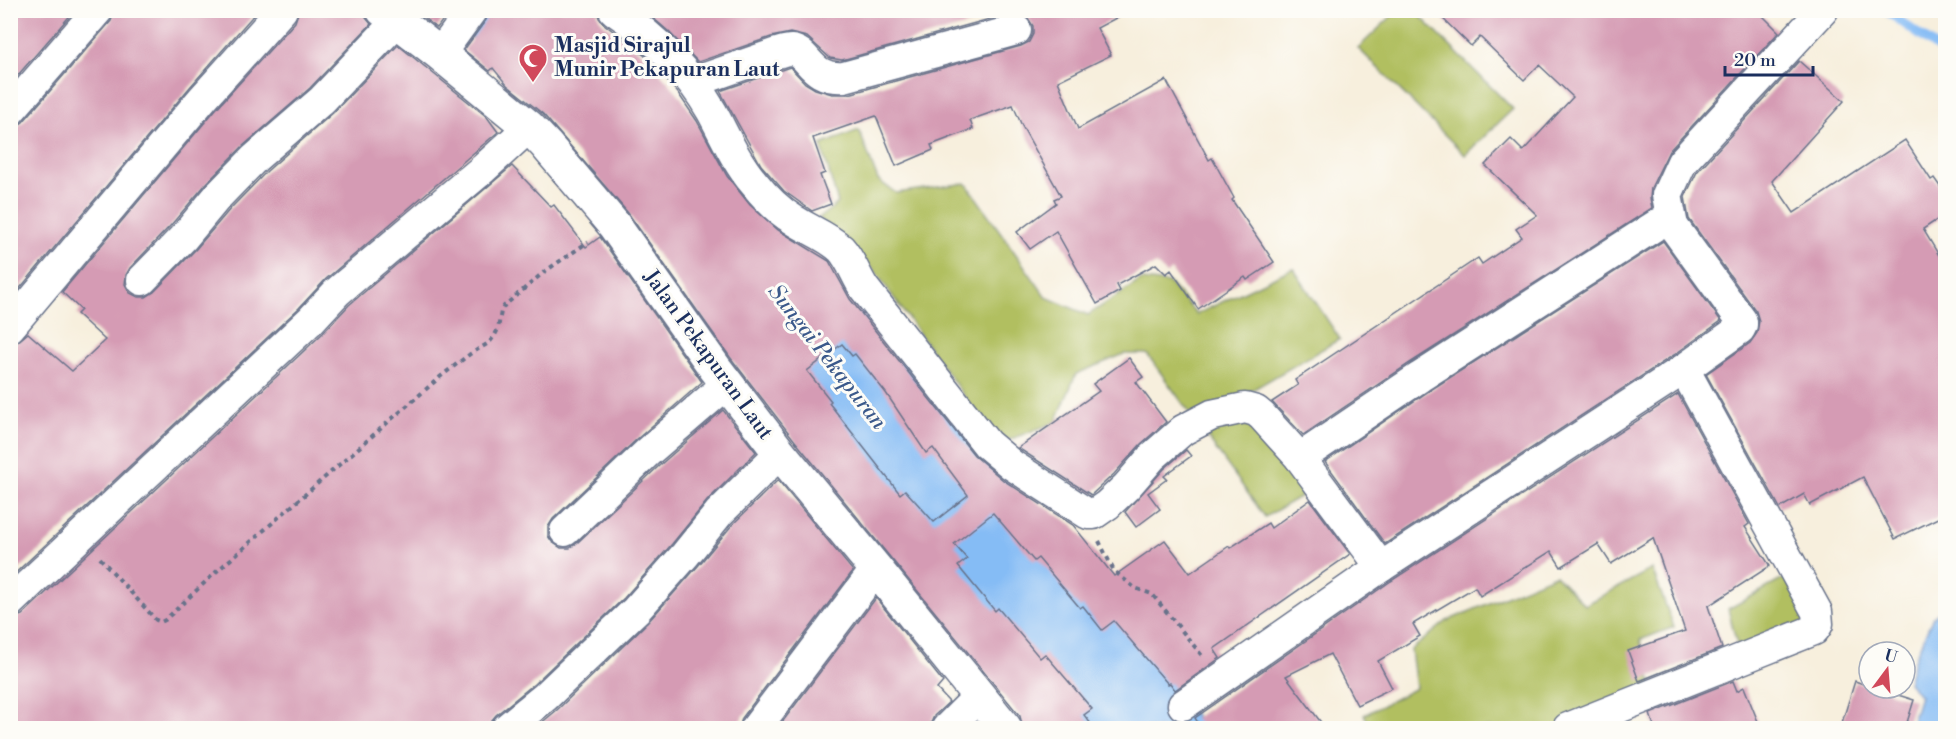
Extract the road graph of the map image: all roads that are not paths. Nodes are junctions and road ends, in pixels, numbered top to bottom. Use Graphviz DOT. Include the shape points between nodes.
graph roads {
  1 [pos="98,10"];
  2 [pos="282,10"];
  3 [pos="472,10"];
  4 [pos="614,10"];
  5 [pos="1823,10"];
  6 [pos="390,16"];
  7 [pos="1016,30"];
  8 [pos="440,54"];
  9 [pos="694,82"];
  10 [pos="10,111"];
  11 [pos="529,127"];
  12 [pos="1673,226"];
  13 [pos="142,280"];
  14 [pos="10,327"];
  15 [pos="1684,369"];
  16 [pos="727,384"];
  17 [pos="780,453"];
  18 [pos="1300,458"];
  19 [pos="565,531"];
  20 [pos="1381,567"];
  21 [pos="876,569"];
  22 [pos="10,602"];
  23 [pos="979,696"];
  24 [pos="1183,705"];
  25 [pos="507,729"];
  26 [pos="756,729"];
  27 [pos="947,729"];
  28 [pos="1005,729"];
  29 [pos="1568,729"];
  1 -- 10 [label="street"];
  2 -- 14 [label="street"];
  3 -- 8 [label="street"];
  4 -- 9 [label="street" via="641,28"];
  5 -- 12 [label="street" via="1682,162 1667,195"];
  6 -- 8 [label="street, Jalan Pekapuran Laut"];
  6 -- 13 [label="street" via="322,100 255,158"];
  7 -- 9 [label="street" via="844,77 819,73 800,52 791,50"];
  8 -- 11 [label="street, Jalan Pekapuran Laut"];
  9 -- 18 [label="street" via="755,185 781,211 841,249 864,288 987,444 1012,465 1088,514 1107,505 1183,430 1220,413 1245,408 1256,411"];
  11 -- 16 [label="street, Jalan Pekapuran Laut" via="614,225"];
  11 -- 22 [label="street" via="337,292"];
  12 -- 15 [label="street" via="1742,323 1738,331"];
  12 -- 18 [label="street" via="1667,221 1658,224"];
  15 -- 20 [label="street"];
  15 -- 29 [label="street" via="1817,612 1818,624 1814,630"];
  16 -- 17 [label="street, Jalan Pekapuran Laut"];
  16 -- 19 [label="street"];
  17 -- 21 [label="street, Jalan Pekapuran Laut"];
  17 -- 25 [label="street" via="719,513 636,610"];
  18 -- 20 [label="street"];
  20 -- 24 [label="street"];
  21 -- 23 [label="street, Jalan Pekapuran Laut"];
  21 -- 26 [label="street"];
  23 -- 27 [label="street"];
  23 -- 28 [label="street, Jalan Pekapuran Laut"];
}
